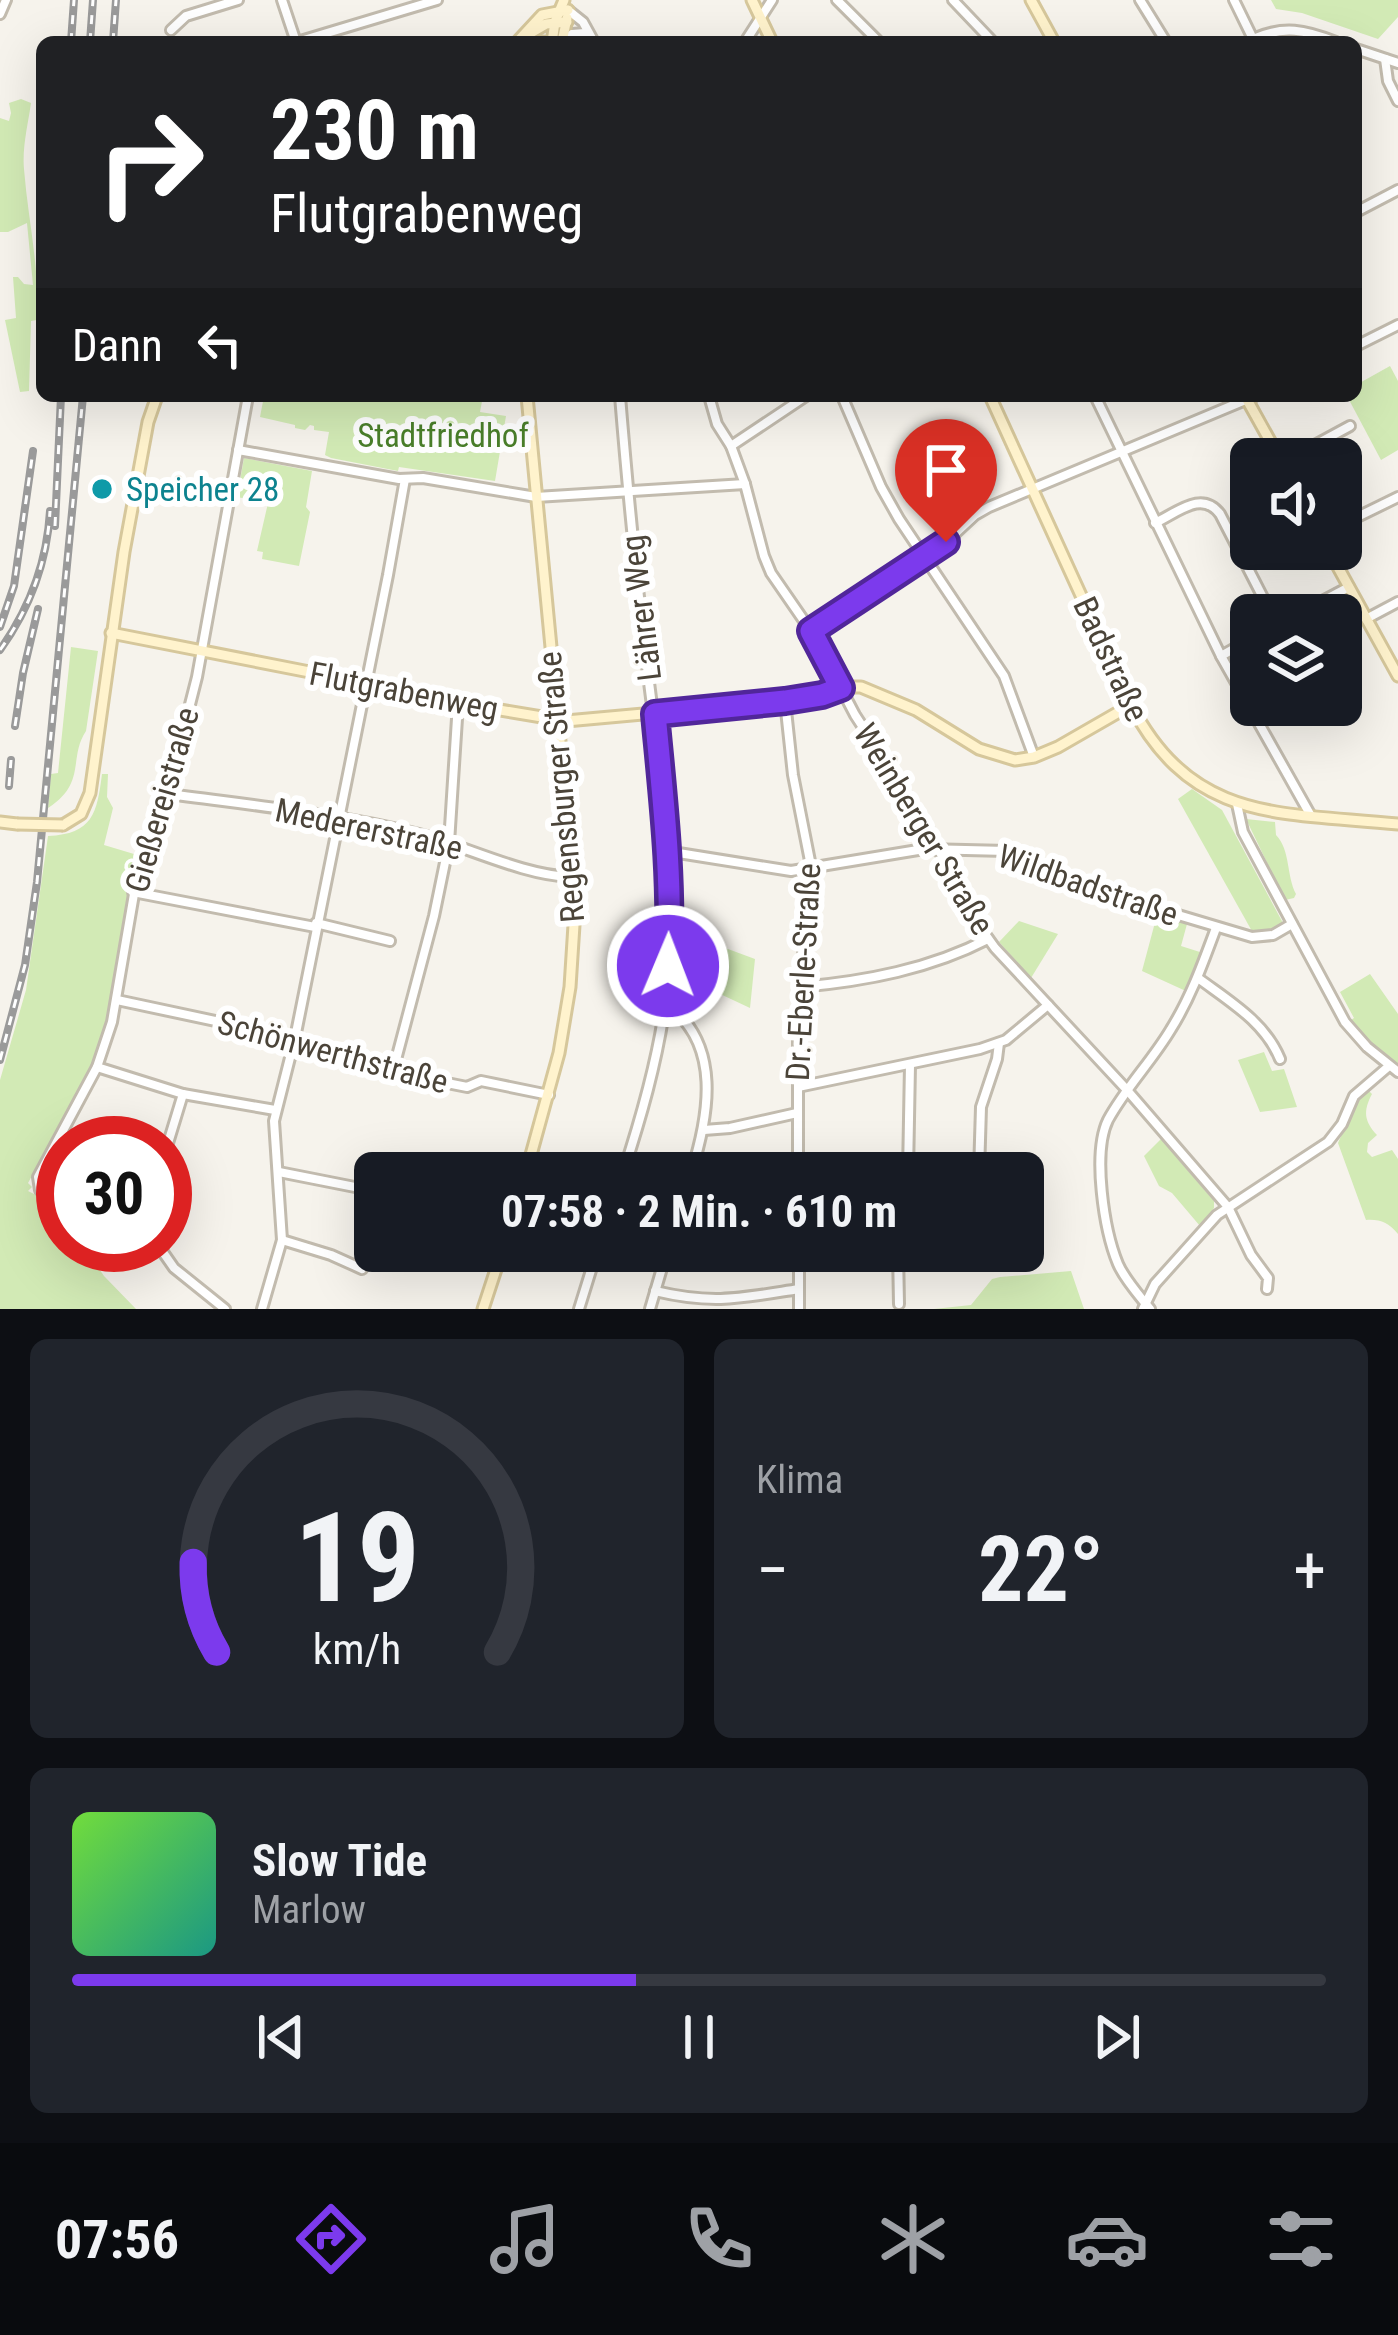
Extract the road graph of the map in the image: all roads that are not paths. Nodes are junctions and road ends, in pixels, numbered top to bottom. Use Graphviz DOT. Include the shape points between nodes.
graph roads {
  1 [pos="6,0"];
  2 [pos="238,0"];
  3 [pos="282,0"];
  4 [pos="437,0"];
  5 [pos="752,0"];
  6 [pos="772,0"];
  7 [pos="837,0"];
  8 [pos="953,0"];
  9 [pos="1031,0"];
  10 [pos="1140,0"];
  11 [pos="1234,0"];
  12 [pos="220,2"];
  13 [pos="563,11"];
  14 [pos="0,14"];
  15 [pos="761,18"];
  16 [pos="171,30"];
  17 [pos="585,33"];
  18 [pos="294,36"];
  19 [pos="316,36"];
  20 [pos="526,36"];
  21 [pos="570,36"];
  22 [pos="588,36"];
  23 [pos="591,36"];
  24 [pos="749,36"];
  25 [pos="769,36"];
  26 [pos="873,36"];
  27 [pos="987,36"];
  28 [pos="1048,36"];
  29 [pos="1162,36"];
  30 [pos="1252,36"];
  31 [pos="1266,36"];
  32 [pos="1320,36"];
  33 [pos="1362,52"];
  34 [pos="1384,59"];
  35 [pos="1398,63"];
  36 [pos="1398,100"];
  37 [pos="1398,190"];
  38 [pos="1362,209"];
  39 [pos="1398,325"];
  40 [pos="1362,343"];
  41 [pos="155,402"];
  42 [pos="247,402"];
  43 [pos="528,402"];
  44 [pos="620,402"];
  45 [pos="712,402"];
  46 [pos="797,402"];
  47 [pos="845,402"];
  48 [pos="993,402"];
  49 [pos="1098,402"];
  50 [pos="1237,402"];
  51 [pos="1252,402"];
  52 [pos="1350,426"];
  53 [pos="1270,438"];
  54 [pos="1328,438"];
  55 [pos="731,446"];
  56 [pos="238,450"];
  57 [pos="1120,452"];
  58 [pos="405,479"];
  59 [pos="745,484"];
  60 [pos="1033,487"];
  61 [pos="628,493"];
  62 [pos="1398,496"];
  63 [pos="536,497"];
  64 [pos="1362,514"];
  65 [pos="1155,523"];
  66 [pos="925,556"];
  67 [pos="1339,570"];
  68 [pos="1348,587"];
  69 [pos="1261,594"];
  70 [pos="1335,594"];
  71 [pos="1398,602"];
  72 [pos="1366,619"];
  73 [pos="811,631"];
  74 [pos="111,633"];
  75 [pos="202,651"];
  76 [pos="1230,651"];
  77 [pos="1221,656"];
  78 [pos="1398,676"];
  79 [pos="364,684"];
  80 [pos="841,688"];
  81 [pos="785,701"];
  82 [pos="458,703"];
  83 [pos="1131,705"];
  84 [pos="655,714"];
  85 [pos="557,719"];
  86 [pos="1034,757"];
  87 [pos="162,793"];
  88 [pos="1237,804"];
  89 [pos="1311,816"];
  90 [pos="338,817"];
  91 [pos="0,823"];
  92 [pos="1398,824"];
  93 [pos="449,843"];
  94 [pos="938,848"];
  95 [pos="667,851"];
  96 [pos="810,868"];
  97 [pos="572,878"];
  98 [pos="134,892"];
  99 [pos="1292,924"];
  100 [pos="316,925"];
  101 [pos="1216,928"];
  102 [pos="988,939"];
  103 [pos="390,941"];
  104 [pos="1198,978"];
  105 [pos="801,987"];
  106 [pos="117,1000"];
  107 [pos="665,1003"];
  108 [pos="1049,1005"];
  109 [pos="295,1038"];
  110 [pos="999,1042"];
  111 [pos="1280,1058"];
  112 [pos="910,1065"];
  113 [pos="97,1067"];
  114 [pos="1394,1069"];
  115 [pos="393,1071"];
  116 [pos="798,1088"];
  117 [pos="1127,1090"];
  118 [pos="183,1094"];
  119 [pos="549,1095"];
  120 [pos="274,1110"];
  121 [pos="797,1113"];
  122 [pos="71,1116"];
  123 [pos="176,1116"];
  124 [pos="704,1130"];
  125 [pos="532,1152"];
  126 [pos="629,1152"];
  127 [pos="697,1152"];
  128 [pos="798,1152"];
  129 [pos="908,1152"];
  130 [pos="981,1152"];
  131 [pos="279,1172"];
  132 [pos="354,1187"];
  133 [pos="1228,1207"];
  134 [pos="282,1240"];
  135 [pos="354,1265"];
  136 [pos="179,1272"];
  137 [pos="495,1272"];
  138 [pos="590,1272"];
  139 [pos="661,1272"];
  140 [pos="799,1272"];
  141 [pos="898,1272"];
  142 [pos="799,1289"];
  143 [pos="1267,1289"];
  144 [pos="656,1292"];
  145 [pos="899,1304"];
  146 [pos="1146,1307"];
  147 [pos="225,1309"];
  148 [pos="262,1309"];
  149 [pos="483,1309"];
  150 [pos="579,1309"];
  151 [pos="650,1309"];
  152 [pos="799,1309"];
  1 -- 14 [label="street"];
  2 -- 12 [label="street"];
  3 -- 18 [label="street"];
  4 -- 19 [label="street"];
  5 -- 15 [label="street"];
  6 -- 15 [label="street"];
  7 -- 26 [label="street"];
  8 -- 27 [label="street"];
  9 -- 28 [label="street"];
  10 -- 29 [label="street"];
  11 -- 30 [label="street"];
  12 -- 16 [label="street"];
  13 -- 17 [label="street"];
  13 -- 20 [label="street" via="542,14"];
  13 -- 23 [label="street"];
  15 -- 24 [label="street"];
  15 -- 25 [label="street"];
  17 -- 21 [label="street"];
  17 -- 22 [label="street"];
  31 -- 32 [label="street" via="1286,29"];
  33 -- 34 [label="street"];
  34 -- 35 [label="street"];
  34 -- 36 [label="street"];
  37 -- 38 [label="street"];
  39 -- 40 [label="street"];
  41 -- 74 [label="street"];
  42 -- 56 [label="street, Gießereistraße"];
  43 -- 63 [label="street, Regensburger Straße"];
  44 -- 61 [label="street, Lährer Weg"];
  45 -- 55 [label="street, Weinberger Straße"];
  46 -- 55 [label="street"];
  47 -- 66 [label="street" via="881,487"];
  48 -- 60 [label="street, Badstraße"];
  49 -- 57 [label="street"];
  50 -- 57 [label="street"];
  51 -- 53 [label="street"];
  52 -- 54 [label="street"];
  55 -- 59 [label="street, Weinberger Straße"];
  56 -- 58 [label="street"];
  56 -- 75 [label="street, Gießereistraße"];
  57 -- 60 [label="street"];
  57 -- 65 [label="street"];
  58 -- 63 [label="street"];
  58 -- 79 [label="street"];
  59 -- 61 [label="street"];
  59 -- 73 [label="street, Weinberger Straße" via="768,567"];
  60 -- 66 [label="street" via="975,515"];
  60 -- 83 [label="street, Badstraße"];
  61 -- 63 [label="street"];
  61 -- 84 [label="street, Lährer Weg"];
  62 -- 64 [label="street"];
  63 -- 85 [label="street, Regensburger Straße"];
  65 -- 69 [label="street" via="1213,504"];
  65 -- 77 [label="street"];
  66 -- 73 [label="street"];
  66 -- 86 [label="street" via="1004,676"];
  67 -- 68 [label="street"];
  68 -- 70 [label="street"];
  68 -- 72 [label="street"];
  71 -- 72 [label="street"];
  72 -- 78 [label="street"];
  73 -- 80 [label="street, Weinberger Straße"];
  74 -- 75 [label="street, Flutgrabenweg"];
  74 -- 91 [label="street, bridge" via="81,814 63,824"];
  75 -- 79 [label="street, Flutgrabenweg"];
  75 -- 87 [label="street, Gießereistraße"];
  76 -- 77 [label="street"];
  77 -- 89 [label="street"];
  79 -- 82 [label="street, Flutgrabenweg"];
  79 -- 90 [label="street"];
  80 -- 81 [label="street, Flutgrabenweg"];
  80 -- 86 [label="street" via="906,704 979,749"];
  80 -- 94 [label="street, Weinberger Straße"];
  81 -- 84 [label="street, Flutgrabenweg"];
  81 -- 96 [label="street, Dr.-Eberle-Straße"];
  82 -- 85 [label="street, Flutgrabenweg"];
  82 -- 93 [label="street"];
  83 -- 86 [label="street"];
  83 -- 88 [label="street, Badstraße" via="1173,764"];
  84 -- 85 [label="street, Flutgrabenweg"];
  84 -- 95 [label="street, Lährer Weg"];
  85 -- 97 [label="street, Regensburger Straße"];
  87 -- 90 [label="street, Medererstraße"];
  87 -- 98 [label="street, Gießereistraße"];
  88 -- 89 [label="street, Badstraße"];
  88 -- 99 [label="street" via="1243,832"];
  89 -- 92 [label="street, Badstraße"];
  90 -- 93 [label="street, Medererstraße"];
  90 -- 100 [label="street"];
  93 -- 97 [label="street, Medererstraße"];
  93 -- 115 [label="street"];
  94 -- 96 [label="street, Wildbadstraße"];
  94 -- 101 [label="street, Wildbadstraße" via="1015,852 1091,888"];
  94 -- 102 [label="street, Weinberger Straße"];
  95 -- 96 [label="street, Wildbadstraße"];
  95 -- 107 [label="street, Lährer Weg"];
  96 -- 105 [label="street, Dr.-Eberle-Straße"];
  97 -- 119 [label="street, Regensburger Straße" via="572,968"];
  98 -- 100 [label="street"];
  98 -- 106 [label="street, Gießereistraße"];
  99 -- 101 [label="street, Wildbadstraße" via="1259,938"];
  99 -- 114 [label="street" via="1350,1029"];
  100 -- 103 [label="street"];
  100 -- 109 [label="street"];
  101 -- 104 [label="street"];
  102 -- 105 [label="street" via="898,972"];
  102 -- 108 [label="street, Weinberger Straße"];
  104 -- 111 [label="street" via="1267,1033"];
  104 -- 117 [label="street"];
  105 -- 116 [label="street, Dr.-Eberle-Straße"];
  106 -- 109 [label="street, Schönwerthstraße"];
  106 -- 113 [label="street, Gießereistraße"];
  107 -- 124 [label="street" via="700,1049"];
  107 -- 126 [label="street, Lährer Weg"];
  108 -- 110 [label="street"];
  108 -- 117 [label="street, Weinberger Straße"];
  109 -- 115 [label="street, Schönwerthstraße"];
  109 -- 120 [label="street"];
  110 -- 112 [label="street"];
  110 -- 130 [label="street" via="982,1107"];
  112 -- 116 [label="street"];
  112 -- 129 [label="street"];
  113 -- 118 [label="street"];
  113 -- 122 [label="street, Gießereistraße"];
  114 -- 133 [label="street" via="1354,1096 1328,1142"];
  115 -- 119 [label="street, Schönwerthstraße"];
  116 -- 121 [label="street, Dr.-Eberle-Straße"];
  117 -- 133 [label="street, Weinberger Straße"];
  117 -- 146 [label="street" via="1101,1140 1101,1175 1117,1261"];
  118 -- 120 [label="street"];
  118 -- 123 [label="street"];
  119 -- 125 [label="street, Regensburger Straße"];
  120 -- 131 [label="street"];
  121 -- 124 [label="street"];
  121 -- 128 [label="street, Dr.-Eberle-Straße"];
  124 -- 127 [label="street"];
  131 -- 132 [label="street"];
  131 -- 134 [label="street"];
  133 -- 143 [label="street, Weinberger Straße"];
  133 -- 146 [label="street" via="1155,1284"];
  134 -- 135 [label="street"];
  134 -- 148 [label="street"];
  136 -- 147 [label="street"];
  137 -- 149 [label="street"];
  138 -- 150 [label="street"];
  139 -- 144 [label="street"];
  140 -- 142 [label="street"];
  141 -- 145 [label="street"];
  142 -- 144 [label="street" via="720,1301"];
  142 -- 152 [label="street"];
  144 -- 151 [label="street"];
}
